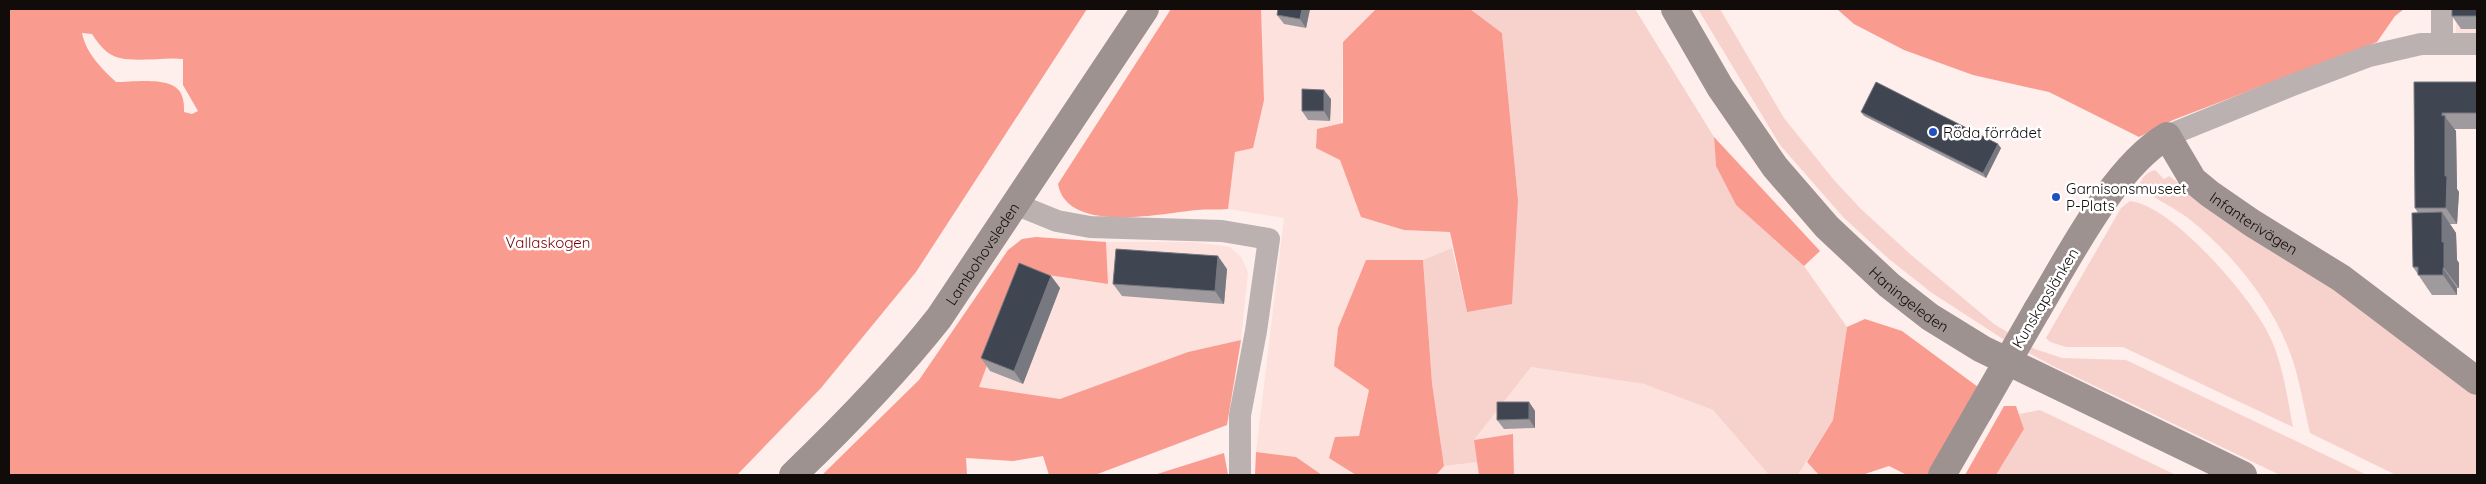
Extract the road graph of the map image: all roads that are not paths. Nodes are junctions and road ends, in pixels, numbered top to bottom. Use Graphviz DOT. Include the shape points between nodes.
graph roads {
  1 [pos="1145,9"];
  2 [pos="1675,9"];
  3 [pos="2442,9"];
  4 [pos="2442,44"];
  5 [pos="2477,44"];
  6 [pos="2166,136"];
  7 [pos="1015,204"];
  8 [pos="2477,381"];
  9 [pos="793,475"];
  10 [pos="1240,475"];
  11 [pos="1942,475"];
  12 [pos="2243,475"];
  1 -- 7 [label="main road, Lambohovsleden"];
  2 -- 12 [label="main road, Haningeleden" via="1720,87 1775,167 1827,227 1889,285 1982,349"];
  3 -- 4 [label="street"];
  4 -- 5 [label="street"];
  4 -- 6 [label="street" via="2404,47 2369,56"];
  6 -- 8 [label="main road, Infanterivägen" via="2193,180 2210,194 2341,278"];
  6 -- 11 [label="main road, Kunskapslänken, bridge" via="2147,149 2096,213"];
  7 -- 9 [label="main road, Lambohovsleden" via="939,318 901,366"];
  7 -- 10 [label="street" via="1057,221 1090,227 1222,231 1269,239 1240,415"];
}
